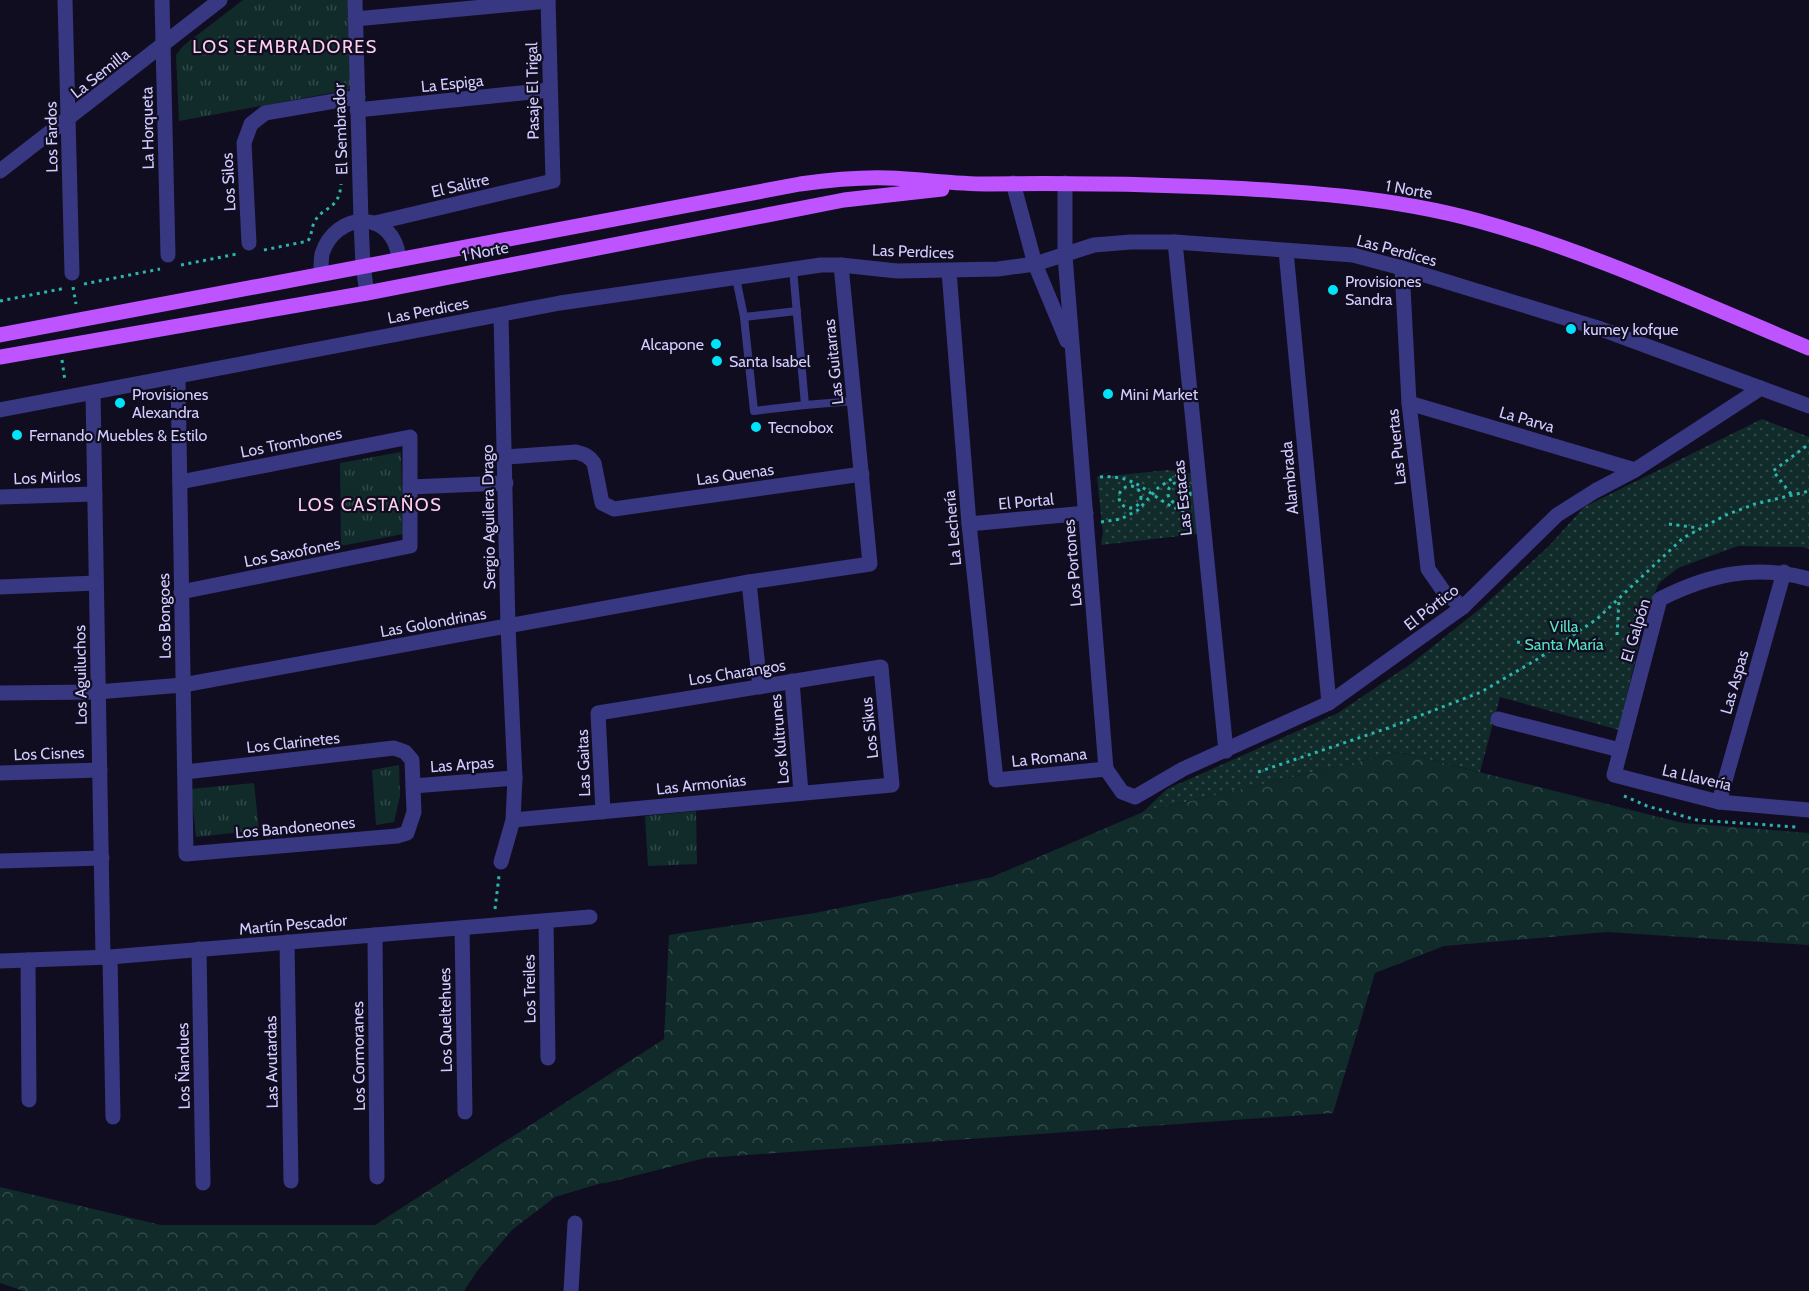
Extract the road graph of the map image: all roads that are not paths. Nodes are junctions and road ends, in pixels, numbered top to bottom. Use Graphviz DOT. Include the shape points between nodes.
graph roads {
  1 [pos="65,0"];
  2 [pos="162,0"];
  3 [pos="220,0"];
  4 [pos="354,0"];
  5 [pos="548,0"];
  6 [pos="355,19"];
  7 [pos="163,46"];
  8 [pos="550,90"];
  9 [pos="357,104"];
  10 [pos="69,120"];
  11 [pos="0,171"];
  12 [pos="553,181"];
  13 [pos="1012,183"];
  14 [pos="1065,183"];
  15 [pos="978,184"];
  16 [pos="368,222"];
  17 [pos="1175,242"];
  18 [pos="250,249"];
  19 [pos="1286,251"];
  20 [pos="1065,256"];
  21 [pos="399,260"];
  22 [pos="170,263"];
  23 [pos="1035,264"];
  24 [pos="841,265"];
  25 [pos="363,266"];
  26 [pos="1402,268"];
  27 [pos="793,270"];
  28 [pos="949,271"];
  29 [pos="321,273"];
  30 [pos="736,278"];
  31 [pos="72,280"];
  32 [pos="367,293"];
  33 [pos="797,311"];
  34 [pos="501,315"];
  35 [pos="744,317"];
  36 [pos="0,335"];
  37 [pos="1809,348"];
  38 [pos="1073,355"];
  39 [pos="0,357"];
  40 [pos="178,377"];
  41 [pos="1761,388"];
  42 [pos="93,393"];
  43 [pos="854,400"];
  44 [pos="1409,403"];
  45 [pos="806,405"];
  46 [pos="1809,406"];
  47 [pos="0,410"];
  48 [pos="506,457"];
  49 [pos="1635,470"];
  50 [pos="862,474"];
  51 [pos="180,482"];
  52 [pos="506,483"];
  53 [pos="410,487"];
  54 [pos="95,494"];
  55 [pos="0,497"];
  56 [pos="1086,521"];
  57 [pos="969,524"];
  58 [pos="870,564"];
  59 [pos="1784,572"];
  60 [pos="1809,579"];
  61 [pos="749,582"];
  62 [pos="96,583"];
  63 [pos="0,587"];
  64 [pos="181,592"];
  65 [pos="1463,607"];
  66 [pos="508,627"];
  67 [pos="881,667"];
  68 [pos="792,681"];
  69 [pos="183,685"];
  70 [pos="759,687"];
  71 [pos="97,692"];
  72 [pos="0,693"];
  73 [pos="1329,703"];
  74 [pos="598,713"];
  75 [pos="1498,719"];
  76 [pos="1620,750"];
  77 [pos="1226,751"];
  78 [pos="1106,769"];
  79 [pos="100,770"];
  80 [pos="184,772"];
  81 [pos="0,773"];
  82 [pos="1614,775"];
  83 [pos="515,778"];
  84 [pos="996,780"];
  85 [pos="892,785"];
  86 [pos="413,786"];
  87 [pos="801,793"];
  88 [pos="1719,802"];
  89 [pos="1809,810"];
  90 [pos="603,812"];
  91 [pos="513,820"];
  92 [pos="186,854"];
  93 [pos="102,858"];
  94 [pos="0,861"];
  95 [pos="501,862"];
  96 [pos="590,917"];
  97 [pos="546,921"];
  98 [pos="462,928"];
  99 [pos="375,935"];
  100 [pos="287,942"];
  101 [pos="199,949"];
  102 [pos="106,957"];
  103 [pos="28,960"];
  104 [pos="0,961"];
  105 [pos="548,1058"];
  106 [pos="29,1100"];
  107 [pos="465,1112"];
  108 [pos="113,1117"];
  109 [pos="377,1177"];
  110 [pos="291,1181"];
  111 [pos="203,1183"];
  112 [pos="575,1223"];
  113 [pos="571,1291"];
  1 -- 10 [label="street, Los Fardos"];
  2 -- 7 [label="street, La Horqueta"];
  3 -- 7 [label="street, La Semilla"];
  4 -- 6 [label="street, El Sembrador"];
  5 -- 6 [label="street"];
  5 -- 8 [label="street, Pasaje El Trigal"];
  6 -- 9 [label="street, El Sembrador"];
  7 -- 10 [label="street, La Semilla"];
  7 -- 22 [label="street, La Horqueta"];
  8 -- 9 [label="street, La Espiga"];
  8 -- 12 [label="street, Pasaje El Trigal"];
  9 -- 16 [label="street, El Sembrador"];
  9 -- 18 [label="street, Los Silos" via="264,113 251,124 244,142"];
  10 -- 11 [label="street, La Semilla"];
  10 -- 31 [label="street, Los Fardos"];
  12 -- 16 [label="street, El Salitre"];
  13 -- 14 [label="main road, 1 Norte"];
  13 -- 15 [label="main road, 1 Norte"];
  13 -- 23 [label="street, Los Portones"];
  14 -- 20 [label="street, Los Portones"];
  14 -- 37 [label="main road, 1 Norte" via="1320,194 1476,220 1587,256"];
  15 -- 21 [label="main road, 1 Norte" via="889,178 829,180"];
  15 -- 32 [label="main road, 1 Norte" via="844,200"];
  16 -- 21 [label="street" via="387,230 395,241"];
  16 -- 25 [label="street, El Sembrador"];
  16 -- 29 [label="street" via="350,224 332,237 321,256"];
  17 -- 19 [label="street, Las Perdices"];
  17 -- 20 [label="street, Las Perdices" via="1094,246"];
  17 -- 77 [label="street, Las Estacas"];
  19 -- 26 [label="street, Las Perdices" via="1353,255"];
  19 -- 73 [label="street, Alambrada"];
  20 -- 23 [label="street, Las Perdices"];
  20 -- 38 [label="street, Los Portones"];
  21 -- 25 [label="main road, 1 Norte"];
  23 -- 28 [label="street, Las Perdices"];
  23 -- 38 [label="street, Los Portones"];
  24 -- 27 [label="street, Las Perdices"];
  24 -- 28 [label="street, Las Perdices"];
  24 -- 43 [label="street, Las Guitarras"];
  25 -- 29 [label="main road, 1 Norte"];
  25 -- 32 [label="street, El Sembrador"];
  26 -- 41 [label="street, Las Perdices" via="1601,329"];
  26 -- 44 [label="street, Las Puertas"];
  27 -- 30 [label="street, Las Perdices"];
  27 -- 33 [label="lane"];
  28 -- 57 [label="street, La Lechería"];
  29 -- 36 [label="main road, 1 Norte"];
  30 -- 34 [label="street, Las Perdices"];
  30 -- 35 [label="lane"];
  32 -- 39 [label="main road, 1 Norte"];
  33 -- 35 [label="lane"];
  33 -- 45 [label="lane"];
  34 -- 40 [label="street, Las Perdices"];
  34 -- 48 [label="street, Sergio Aguilera Drago"];
  35 -- 45 [label="lane" via="754,411"];
  38 -- 56 [label="street, Los Portones"];
  40 -- 42 [label="street, Las Perdices"];
  40 -- 51 [label="street, Los Bongoes"];
  41 -- 46 [label="street, Las Perdices"];
  41 -- 49 [label="street, El Pórtico"];
  42 -- 47 [label="street, Las Perdices"];
  42 -- 54 [label="street, Los Aguiluchos"];
  43 -- 45 [label="lane"];
  43 -- 50 [label="street, Las Guitarras"];
  44 -- 49 [label="street, La Parva"];
  44 -- 65 [label="street, Las Puertas" via="1428,569 1444,592"];
  48 -- 50 [label="street, Las Quenas" via="576,452 590,458 602,503 614,509"];
  48 -- 52 [label="street, Sergio Aguilera Drago"];
  49 -- 65 [label="street, El Pórtico" via="1594,490 1557,515"];
  50 -- 58 [label="street, Las Guitarras"];
  51 -- 53 [label="street, Los Trombones" via="410,437"];
  51 -- 64 [label="street, Los Bongoes"];
  52 -- 53 [label="street"];
  52 -- 66 [label="street, Sergio Aguilera Drago"];
  53 -- 64 [label="street, Los Saxofones" via="410,546"];
  54 -- 55 [label="street, Los Mirlos"];
  54 -- 62 [label="street, Los Aguiluchos"];
  56 -- 57 [label="street, El Portal"];
  56 -- 78 [label="street, Los Portones"];
  57 -- 84 [label="street, La Lechería"];
  58 -- 61 [label="street, Las Golondrinas"];
  59 -- 60 [label="street, El Galpón"];
  59 -- 76 [label="street, El Galpón" via="1739,572 1716,577 1660,599"];
  59 -- 88 [label="street, Las Aspas"];
  61 -- 66 [label="street, Las Golondrinas"];
  61 -- 70 [label="street"];
  62 -- 63 [label="street"];
  62 -- 71 [label="street, Los Aguiluchos"];
  64 -- 69 [label="street, Los Bongoes"];
  65 -- 73 [label="street, El Pórtico"];
  66 -- 69 [label="street, Las Golondrinas"];
  66 -- 83 [label="street, Sergio Aguilera Drago"];
  67 -- 68 [label="street, Los Charangos"];
  67 -- 85 [label="street, Los Sikus"];
  68 -- 70 [label="street, Los Charangos"];
  68 -- 87 [label="street, Los Kultrunes"];
  69 -- 71 [label="street, Las Golondrinas"];
  69 -- 80 [label="street, Los Bongoes"];
  70 -- 74 [label="street, Los Charangos"];
  71 -- 72 [label="street, Las Golondrinas"];
  71 -- 79 [label="street, Los Aguiluchos"];
  73 -- 77 [label="street, El Pórtico"];
  74 -- 90 [label="street, Las Gaitas"];
  75 -- 76 [label="street"];
  76 -- 82 [label="street, El Galpón"];
  77 -- 78 [label="street, El Pórtico" via="1183,769 1134,797 1122,792"];
  78 -- 84 [label="street, La Romana"];
  79 -- 81 [label="street, Los Cisnes"];
  79 -- 93 [label="street, Los Aguiluchos"];
  80 -- 86 [label="street, Los Clarinetes" via="394,748 412,760"];
  80 -- 92 [label="street, Los Bongoes"];
  82 -- 88 [label="street, La Llavería"];
  83 -- 86 [label="street, Las Arpas"];
  83 -- 91 [label="street, Sergio Aguilera Drago"];
  85 -- 87 [label="street, Las Armonías"];
  86 -- 92 [label="street, Los Bandoneones" via="414,812 407,833 397,836"];
  87 -- 90 [label="street, Las Armonías"];
  88 -- 89 [label="street, La Llavería"];
  90 -- 91 [label="street, Las Armonías"];
  91 -- 95 [label="street, Sergio Aguilera Drago"];
  93 -- 94 [label="street"];
  93 -- 102 [label="street, Los Aguiluchos"];
  96 -- 97 [label="street, Martín Pescador"];
  97 -- 98 [label="street, Martín Pescador"];
  97 -- 105 [label="street, Los Treiles"];
  98 -- 99 [label="street, Martín Pescador"];
  98 -- 107 [label="street, Los Queltehues"];
  99 -- 100 [label="street, Martín Pescador"];
  99 -- 109 [label="street, Los Cormoranes"];
  100 -- 101 [label="street, Martín Pescador"];
  100 -- 110 [label="street, Las Avutardas"];
  101 -- 102 [label="street, Martín Pescador"];
  101 -- 111 [label="street, Los Ñandues"];
  102 -- 103 [label="street, Martín Pescador"];
  102 -- 108 [label="street, Los Aguiluchos"];
  103 -- 104 [label="street, Martín Pescador"];
  103 -- 106 [label="street"];
  112 -- 113 [label="street"];
}
